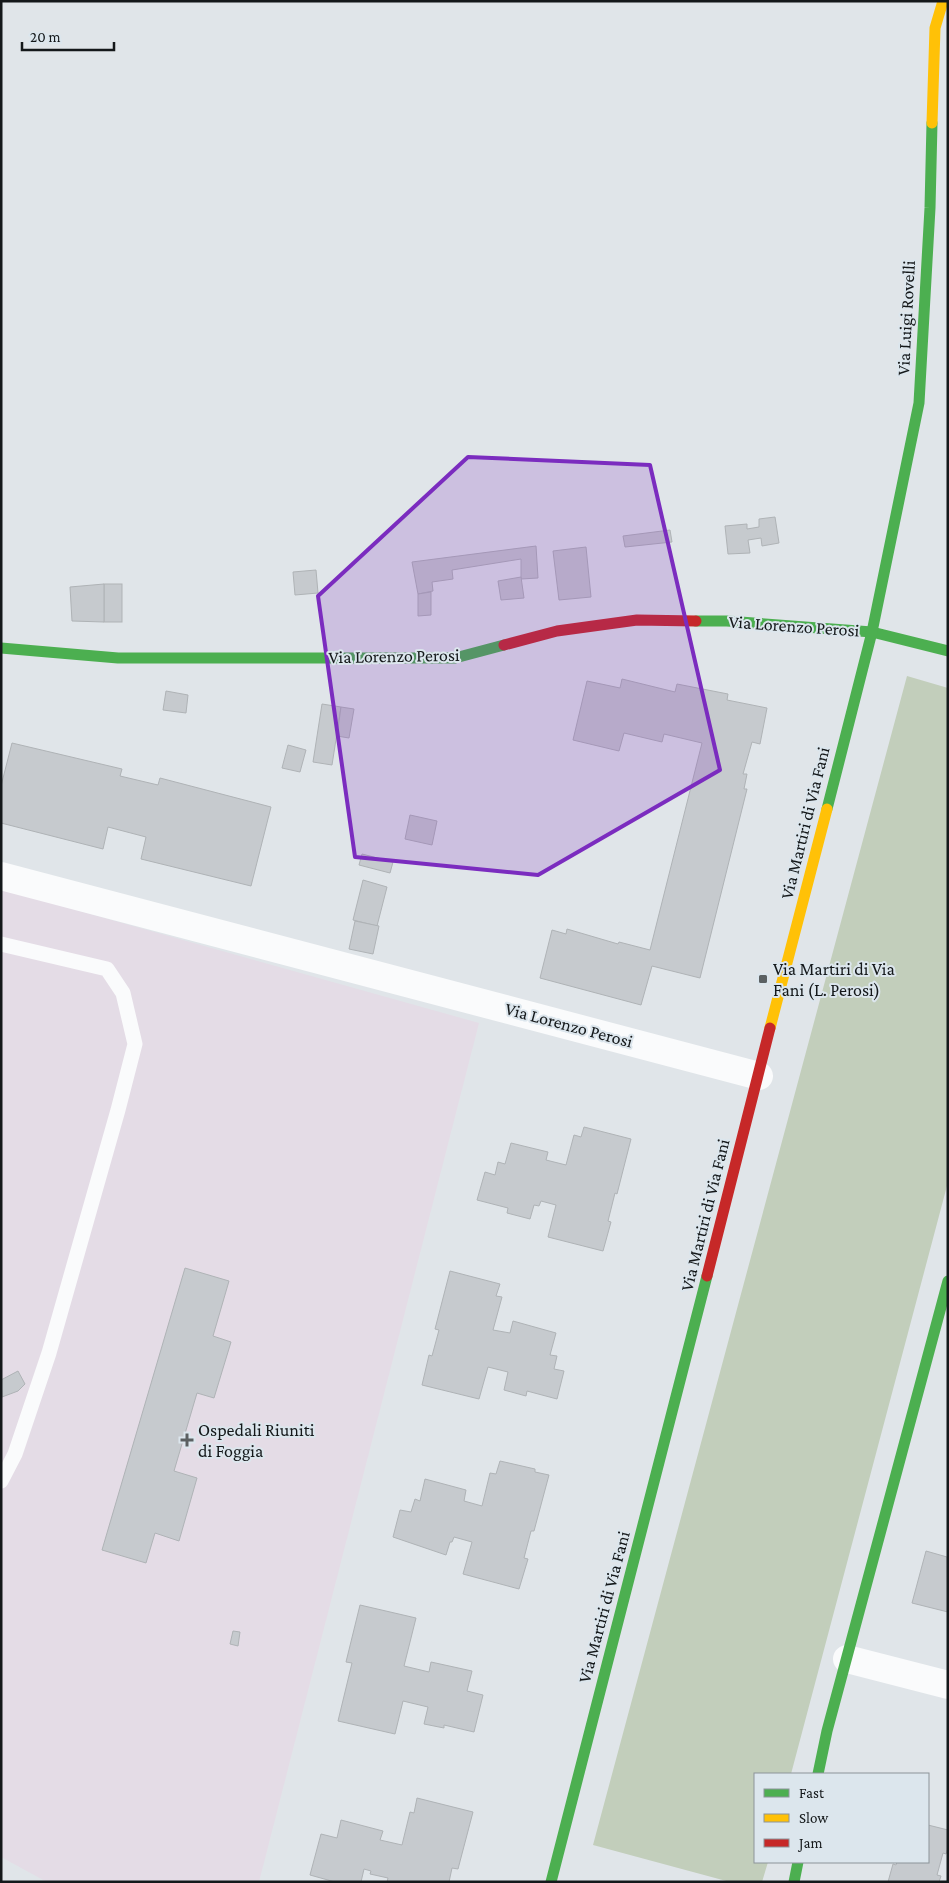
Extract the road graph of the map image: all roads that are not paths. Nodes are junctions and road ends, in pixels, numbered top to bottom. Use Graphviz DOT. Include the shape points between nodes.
graph roads {
  1 [pos="943,1"];
  2 [pos="872,632"];
  3 [pos="1,648"];
  4 [pos="948,651"];
  5 [pos="1,876"];
  6 [pos="1,944"];
  7 [pos="759,1076"];
  8 [pos="948,1281"];
  9 [pos="1,1481"];
  10 [pos="847,1660"];
  11 [pos="948,1685"];
  12 [pos="818,1773"];
  13 [pos="798,1863"];
  14 [pos="551,1882"];
  15 [pos="794,1882"];
  1 -- 2 [label="street, Via Luigi Rovelli" via="935,28 930,208 919,403"];
  2 -- 3 [label="street, Via Lorenzo Perosi" via="727,621 637,620 557,631 455,658 118,658"];
  2 -- 4 [label="street"];
  2 -- 7 [label="street, Via Martiri di Via Fani"];
  5 -- 7 [label="street, Via Lorenzo Perosi"];
  6 -- 9 [label="lane" via="107,969 123,993 134,1044 49,1353 15,1454"];
  7 -- 14 [label="street, Via Martiri di Via Fani"];
  8 -- 10 [label="street"];
  10 -- 11 [label="street"];
  10 -- 12 [label="street"];
  13 -- 15 [label="street"];
}
